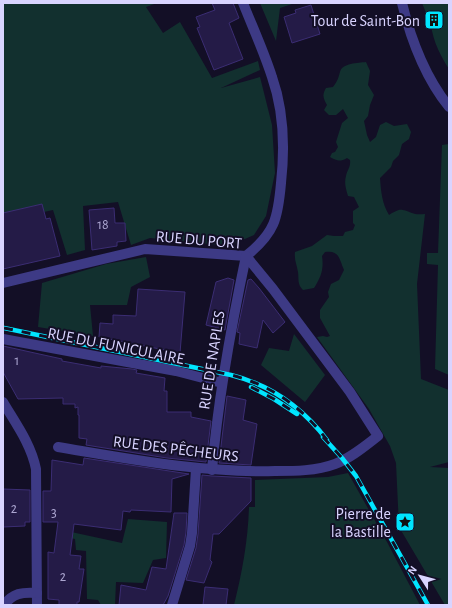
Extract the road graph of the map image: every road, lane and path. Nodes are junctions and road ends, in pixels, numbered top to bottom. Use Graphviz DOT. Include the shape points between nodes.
graph roads {
  1 [pos="243,3"];
  2 [pos="402,3"];
  3 [pos="449,107"];
  4 [pos="246,256"];
  5 [pos="3,283"];
  6 [pos="3,339"];
  7 [pos="222,383"];
  8 [pos="3,402"];
  9 [pos="378,436"];
  10 [pos="58,447"];
  11 [pos="196,469"];
  12 [pos="212,470"];
  13 [pos="37,592"];
  14 [pos="4,605"];
  15 [pos="37,605"];
  16 [pos="172,605"];
  1 -- 4 [label="street" via="272,77 280,110 283,142 283,167 276,218 269,233"];
  2 -- 3 [label="street" via="411,36 423,64"];
  4 -- 5 [label="street, RUE DU PORT" via="145,249"];
  4 -- 7 [label="street, RUE DE NAPLES" via="229,334"];
  4 -- 9 [label="street, RUE DU PORT" via="350,392"];
  6 -- 7 [label="street, RUE DU FUNICULAIRE"];
  7 -- 12 [label="street, RUE DE NAPLES"];
  8 -- 13 [label="street" via="27,442 36,469"];
  9 -- 12 [label="street, RUE DES PÊCHEURS" via="347,458 331,465 306,470"];
  10 -- 11 [label="street, RUE DES PÊCHEURS"];
  11 -- 12 [label="street, RUE DES PÊCHEURS"];
  11 -- 16 [label="street" via="190,546"];
  13 -- 14 [label="street" via="18,593"];
  13 -- 15 [label="street"];
}
